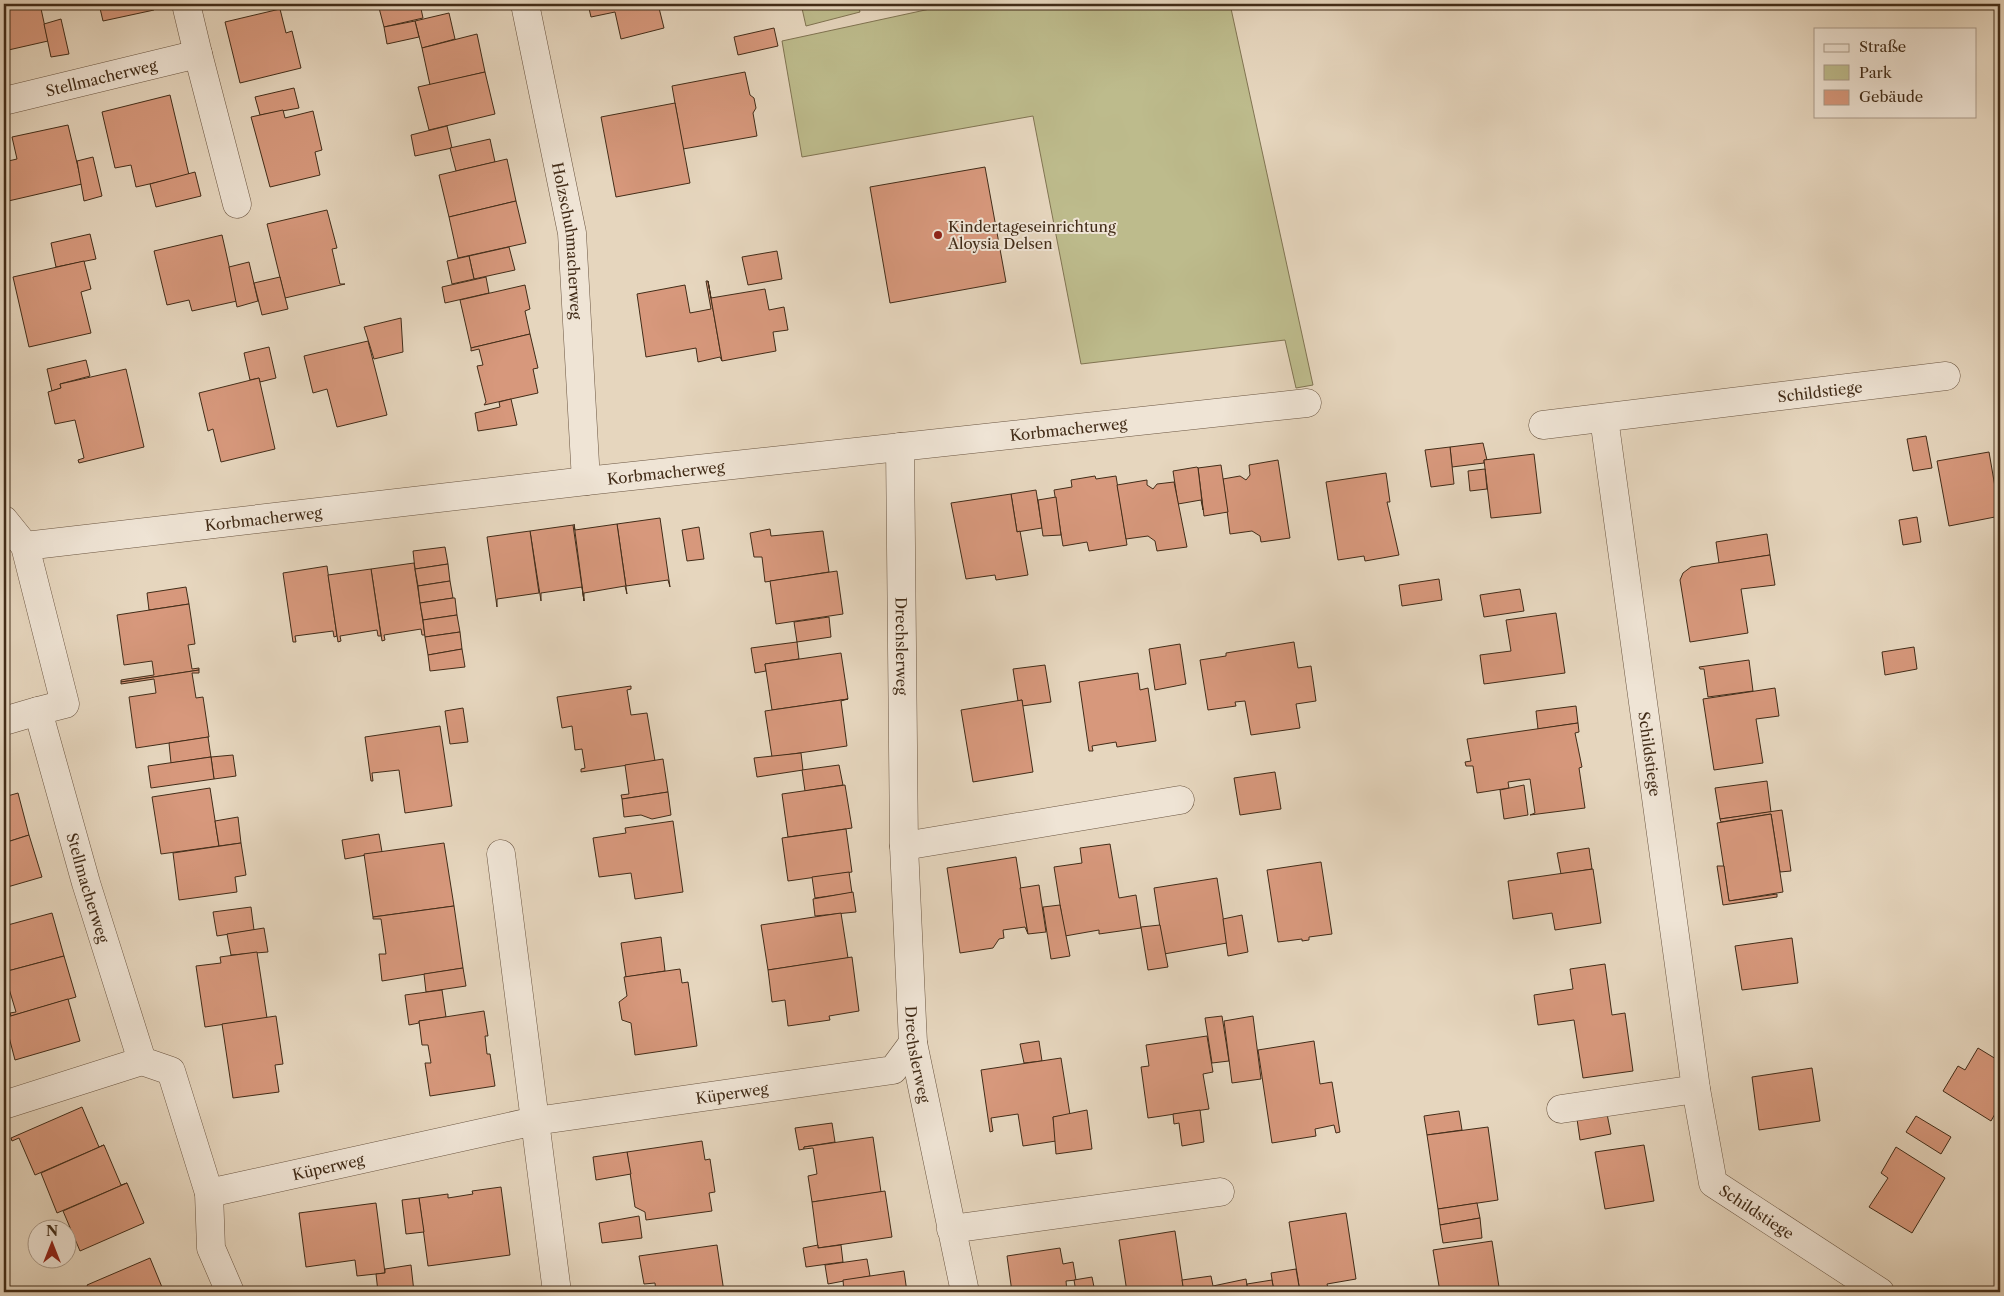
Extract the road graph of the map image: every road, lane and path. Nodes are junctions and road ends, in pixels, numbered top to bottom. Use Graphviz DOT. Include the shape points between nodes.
graph roads {
  1 [pos="186,4"];
  2 [pos="525,4"];
  3 [pos="198,54"];
  4 [pos="4,101"];
  5 [pos="237,204"];
  6 [pos="1946,376"];
  7 [pos="1306,403"];
  8 [pos="1604,418"];
  9 [pos="1543,425"];
  10 [pos="900,447"];
  11 [pos="586,481"];
  12 [pos="4,520"];
  13 [pos="25,546"];
  14 [pos="38,712"];
  15 [pos="4,721"];
  16 [pos="1180,800"];
  17 [pos="904,846"];
  18 [pos="501,854"];
  19 [pos="913,1043"];
  20 [pos="142,1061"];
  21 [pos="1696,1089"];
  22 [pos="4,1105"];
  23 [pos="1562,1108"];
  24 [pos="535,1121"];
  25 [pos="1220,1192"];
  26 [pos="209,1193"];
  27 [pos="951,1229"];
  28 [pos="230,1292"];
  29 [pos="557,1292"];
  30 [pos="965,1292"];
  31 [pos="1880,1292"];
  1 -- 3 [label="street"];
  2 -- 11 [label="street, Holzschuhmacherweg" via="572,233"];
  3 -- 4 [label="street, Stellmacherweg"];
  3 -- 5 [label="street"];
  6 -- 8 [label="street, Schildstiege"];
  7 -- 10 [label="street, Korbmacherweg"];
  8 -- 9 [label="street, Schildstiege"];
  8 -- 21 [label="street, Schildstiege"];
  10 -- 11 [label="street, Korbmacherweg"];
  10 -- 17 [label="street, Drechslerweg"];
  11 -- 13 [label="street, Korbmacherweg"];
  12 -- 13 [label="street"];
  13 -- 14 [label="street" via="65,704"];
  14 -- 15 [label="street"];
  14 -- 20 [label="street, Stellmacherweg" via="86,883"];
  16 -- 17 [label="street"];
  17 -- 19 [label="street, Drechslerweg"];
  18 -- 24 [label="street"];
  19 -- 24 [label="street, Küperweg" via="893,1070"];
  19 -- 27 [label="street, Drechslerweg"];
  20 -- 22 [label="street"];
  20 -- 26 [label="street" via="171,1071"];
  21 -- 23 [label="street"];
  21 -- 31 [label="street, Schildstiege" via="1713,1184"];
  24 -- 26 [label="street, Küperweg"];
  24 -- 29 [label="street"];
  25 -- 27 [label="street"];
  26 -- 28 [label="street" via="211,1248"];
  27 -- 30 [label="street, Drechslerweg"];
}
